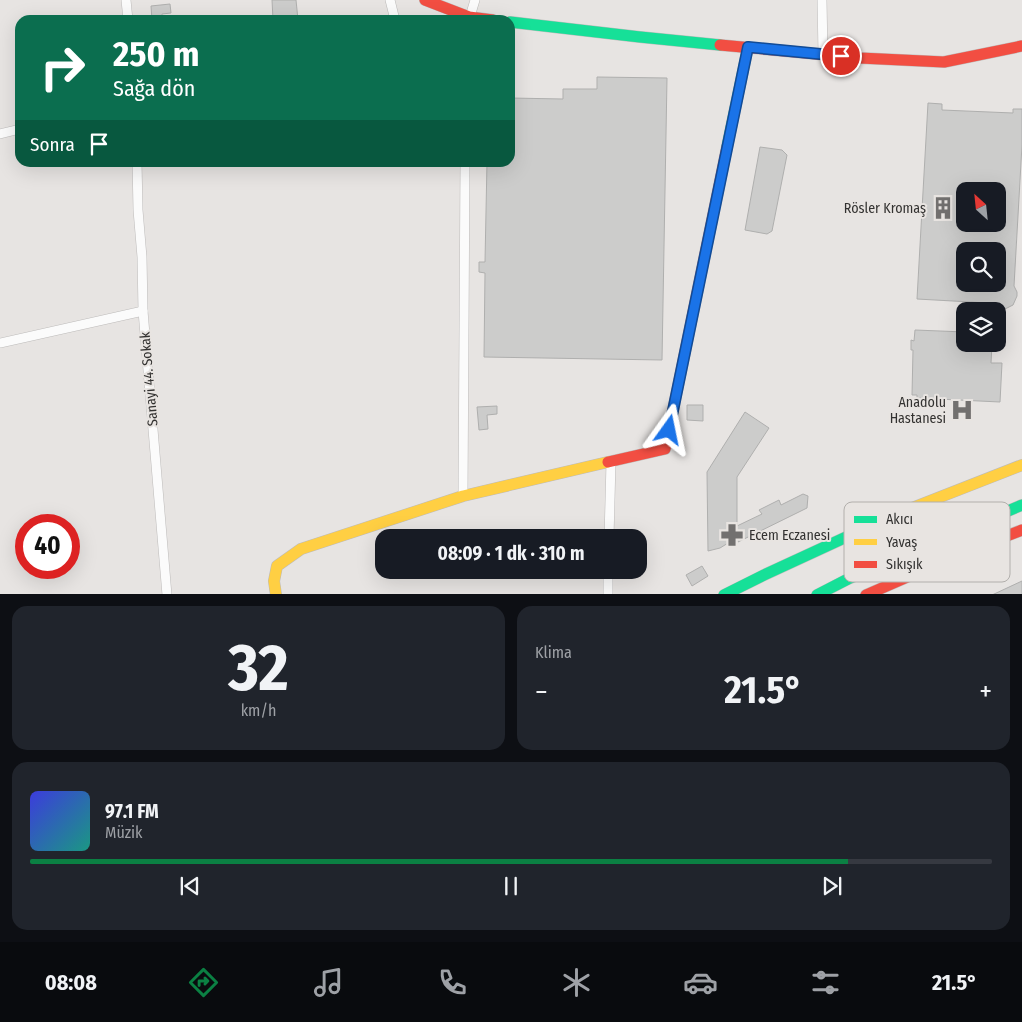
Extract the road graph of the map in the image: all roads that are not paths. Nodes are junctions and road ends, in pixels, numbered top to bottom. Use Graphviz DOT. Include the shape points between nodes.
graph roads {
  1 [pos="126,0"];
  2 [pos="390,0"];
  3 [pos="425,0"];
  4 [pos="475,0"];
  5 [pos="822,0"];
  6 [pos="128,15"];
  7 [pos="394,15"];
  8 [pos="460,15"];
  9 [pos="470,15"];
  10 [pos="515,23"];
  11 [pos="1022,46"];
  12 [pos="748,47"];
  13 [pos="822,54"];
  14 [pos="15,130"];
  15 [pos="0,134"];
  16 [pos="137,167"];
  17 [pos="465,167"];
  18 [pos="143,311"];
  19 [pos="0,343"];
  20 [pos="611,462"];
  21 [pos="1022,465"];
  22 [pos="463,496"];
  23 [pos="928,502"];
  24 [pos="1022,505"];
  25 [pos="1010,510"];
  26 [pos="609,529"];
  27 [pos="1022,530"];
  28 [pos="1010,535"];
  29 [pos="844,538"];
  30 [pos="608,579"];
  31 [pos="844,581"];
  32 [pos="894,582"];
  33 [pos="167,594"];
  34 [pos="276,594"];
  35 [pos="608,594"];
  36 [pos="724,594"];
  37 [pos="817,594"];
  38 [pos="866,594"];
  1 -- 6 [label="street"];
  2 -- 7 [label="street"];
  3 -- 8 [label="main road"];
  4 -- 9 [label="street"];
  5 -- 13 [label="street"];
  10 -- 12 [label="main road"];
  11 -- 13 [label="main road" via="944,62"];
  12 -- 13 [label="main road"];
  12 -- 20 [label="main road" via="665,449"];
  14 -- 15 [label="street"];
  16 -- 18 [label="street, Sanayi 44. Sokak"];
  17 -- 22 [label="street"];
  18 -- 19 [label="street"];
  18 -- 33 [label="street, Sanayi 44. Sokak"];
  20 -- 22 [label="main road"];
  20 -- 26 [label="street"];
  21 -- 23 [label="main road"];
  22 -- 34 [label="main road" via="301,549 277,566"];
  24 -- 25 [label="main road"];
  27 -- 28 [label="main road"];
  29 -- 36 [label="main road"];
  30 -- 35 [label="street"];
  31 -- 37 [label="main road"];
  32 -- 38 [label="main road"];
}
